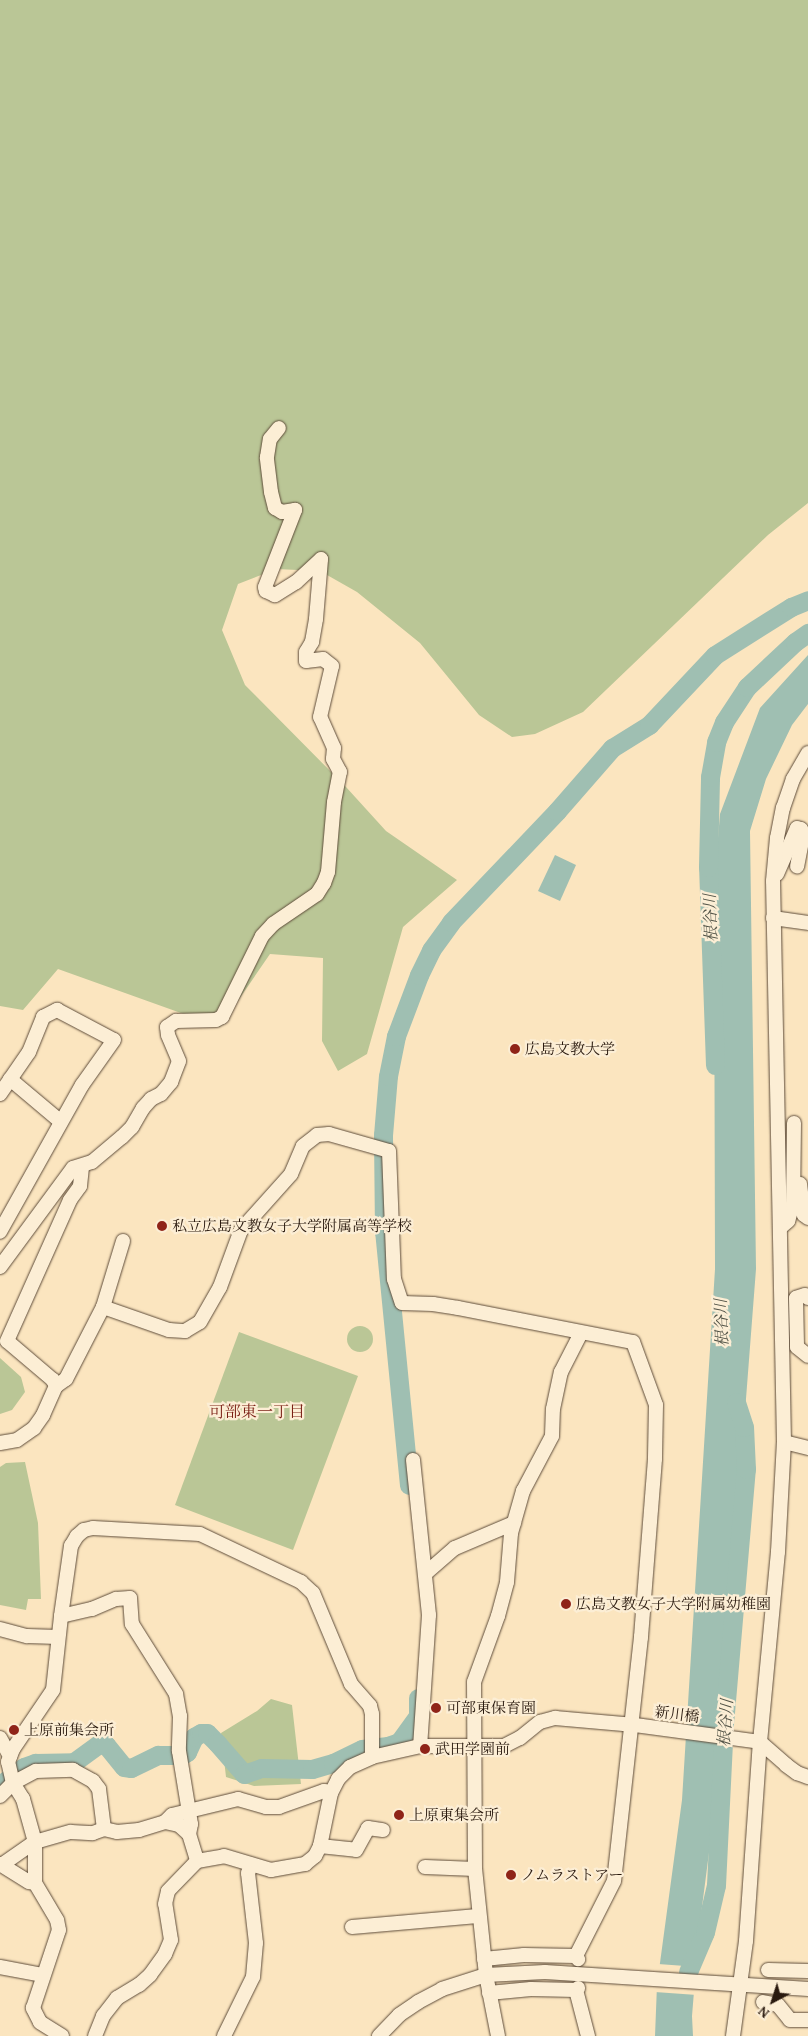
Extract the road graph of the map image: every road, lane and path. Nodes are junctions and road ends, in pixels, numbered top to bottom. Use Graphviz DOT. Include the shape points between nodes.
graph roads {
  1 [pos="279,428"];
  2 [pos="808,754"];
  3 [pos="797,866"];
  4 [pos="774,881"];
  5 [pos="773,918"];
  6 [pos="808,923"];
  7 [pos="10,1079"];
  8 [pos="0,1094"];
  9 [pos="60,1121"];
  10 [pos="794,1123"];
  11 [pos="82,1166"];
  12 [pos="793,1172"];
  13 [pos="808,1178"];
  14 [pos="808,1218"];
  15 [pos="780,1228"];
  16 [pos="0,1232"];
  17 [pos="123,1241"];
  18 [pos="0,1267"];
  19 [pos="808,1298"];
  20 [pos="103,1307"];
  21 [pos="581,1333"];
  22 [pos="808,1356"];
  23 [pos="56,1386"];
  24 [pos="784,1442"];
  25 [pos="0,1443"];
  26 [pos="808,1448"];
  27 [pos="413,1460"];
  28 [pos="514,1523"];
  29 [pos="426,1573"];
  30 [pos="61,1616"];
  31 [pos="0,1629"];
  32 [pos="58,1637"];
  33 [pos="632,1725"];
  34 [pos="0,1738"];
  35 [pos="760,1742"];
  36 [pos="420,1746"];
  37 [pos="474,1747"];
  38 [pos="372,1751"];
  39 [pos="10,1756"];
  40 [pos="808,1777"];
  41 [pos="11,1778"];
  42 [pos="331,1793"];
  43 [pos="0,1796"];
  44 [pos="189,1811"];
  45 [pos="165,1822"];
  46 [pos="104,1829"];
  47 [pos="383,1830"];
  48 [pos="188,1834"];
  49 [pos="35,1842"];
  50 [pos="320,1846"];
  51 [pos="197,1861"];
  52 [pos="2,1864"];
  53 [pos="251,1865"];
  54 [pos="425,1867"];
  55 [pos="475,1869"];
  56 [pos="35,1883"];
  57 [pos="478,1916"];
  58 [pos="352,1927"];
  59 [pos="484,1959"];
  60 [pos="0,1966"];
  61 [pos="768,1970"];
  62 [pos="808,1971"];
  63 [pos="43,1975"];
  64 [pos="486,1975"];
  65 [pos="736,1985"];
  66 [pos="808,1989"];
  67 [pos="489,1993"];
  68 [pos="763,2002"];
  69 [pos="808,2020"];
  70 [pos="62,2036"];
  71 [pos="95,2036"];
  72 [pos="224,2036"];
  73 [pos="379,2036"];
  74 [pos="498,2036"];
  75 [pos="588,2036"];
  76 [pos="733,2036"];
  1 -- 11 [label="street" via="270,439 267,457 271,492 275,508 282,512 295,510 265,587 275,595 296,582 321,558 316,619 306,661 323,659 332,666 320,717 334,748 333,759 340,772 328,872 317,894 273,924 262,936 222,1017 176,1021 167,1027 179,1061 171,1082 161,1094 151,1099 122,1137 92,1162"];
  2 -- 4 [label="street" via="793,779 784,808 777,838"];
  3 -- 4 [label="street" via="803,836 801,829 797,828"];
  4 -- 5 [label="street"];
  5 -- 6 [label="street"];
  5 -- 15 [label="street"];
  7 -- 8 [label="street"];
  7 -- 9 [label="street"];
  7 -- 9 [label="street" via="29,1052 43,1017 57,1010 114,1040"];
  9 -- 16 [label="street"];
  10 -- 12 [label="street"];
  11 -- 18 [label="street" via="73,1168"];
  11 -- 23 [label="street" via="80,1186 70,1200 7,1341"];
  12 -- 13 [label="street"];
  12 -- 14 [label="street" via="800,1180 804,1215"];
  12 -- 15 [label="street" via="793,1205 788,1221"];
  15 -- 24 [label="street"];
  17 -- 20 [label="street"];
  19 -- 22 [label="street" via="804,1295 796,1298 797,1347"];
  20 -- 21 [label="street" via="169,1330 185,1331 200,1322 220,1287 241,1230 292,1174 303,1146 317,1135 329,1134 389,1151 394,1279 402,1303 433,1304"];
  20 -- 23 [label="street" via="66,1379"];
  21 -- 28 [label="street" via="561,1372 553,1409 552,1436 522,1492"];
  21 -- 33 [label="street" via="633,1342 656,1405 655,1459"];
  23 -- 25 [label="street" via="34,1428 17,1440"];
  24 -- 26 [label="street"];
  24 -- 35 [label="street" via="778,1552"];
  27 -- 29 [label="street"];
  28 -- 29 [label="street" via="455,1548"];
  28 -- 37 [label="street" via="505,1591 474,1682"];
  29 -- 36 [label="street" via="429,1615"];
  30 -- 32 [label="street"];
  30 -- 38 [label="street" via="71,1546 84,1530 200,1534 301,1582 314,1593 351,1684 370,1706"];
  30 -- 44 [label="street" via="116,1599 130,1598 132,1624 176,1694 180,1716 179,1754"];
  31 -- 32 [label="street" via="27,1636"];
  32 -- 39 [label="street" via="53,1690"];
  33 -- 35 [label="street, 新川橋"];
  33 -- 37 [label="street, 新川橋" via="555,1718 531,1727 520,1738 504,1746"];
  33 -- 59 [label="street" via="614,1881 577,1958 524,1955"];
  34 -- 39 [label="street"];
  35 -- 40 [label="street" via="786,1765"];
  35 -- 65 [label="street" via="752,1774"];
  36 -- 37 [label="street, 新川橋"];
  36 -- 38 [label="street, 新川橋"];
  37 -- 55 [label="street"];
  38 -- 42 [label="street, 新川橋" via="338,1779"];
  39 -- 41 [label="street"];
  41 -- 43 [label="street"];
  41 -- 46 [label="street" via="36,1771 73,1770 99,1788"];
  41 -- 49 [label="street" via="23,1799"];
  42 -- 44 [label="street" via="324,1791 279,1806 266,1807 238,1799"];
  42 -- 50 [label="street"];
  44 -- 45 [label="street" via="172,1814"];
  44 -- 48 [label="street" via="191,1824"];
  45 -- 46 [label="street" via="139,1830 117,1832"];
  45 -- 48 [label="street" via="179,1825"];
  46 -- 49 [label="street" via="72,1832"];
  47 -- 50 [label="street" via="368,1828 356,1850"];
  48 -- 51 [label="street"];
  49 -- 52 [label="street"];
  49 -- 56 [label="street"];
  50 -- 53 [label="street" via="305,1864 271,1870"];
  51 -- 53 [label="street" via="224,1856"];
  51 -- 71 [label="street" via="168,1892 165,1904 171,1940 166,1954 139,1985 117,1998 103,2016"];
  52 -- 56 [label="street"];
  53 -- 72 [label="street" via="248,1873 256,1943 253,1977"];
  54 -- 55 [label="street"];
  55 -- 57 [label="street"];
  56 -- 63 [label="street" via="57,1920 59,1930"];
  57 -- 58 [label="street"];
  57 -- 59 [label="street"];
  59 -- 64 [label="street"];
  60 -- 63 [label="street"];
  61 -- 62 [label="street"];
  63 -- 70 [label="street" via="33,2008 40,2022"];
  64 -- 65 [label="street" via="602,1974"];
  64 -- 67 [label="street"];
  64 -- 73 [label="street" via="442,1989 418,2002 399,2015"];
  65 -- 66 [label="street"];
  65 -- 76 [label="street"];
  67 -- 74 [label="street"];
  67 -- 75 [label="street" via="577,1989"];
  68 -- 69 [label="street" via="778,2005 790,2020"];
}
